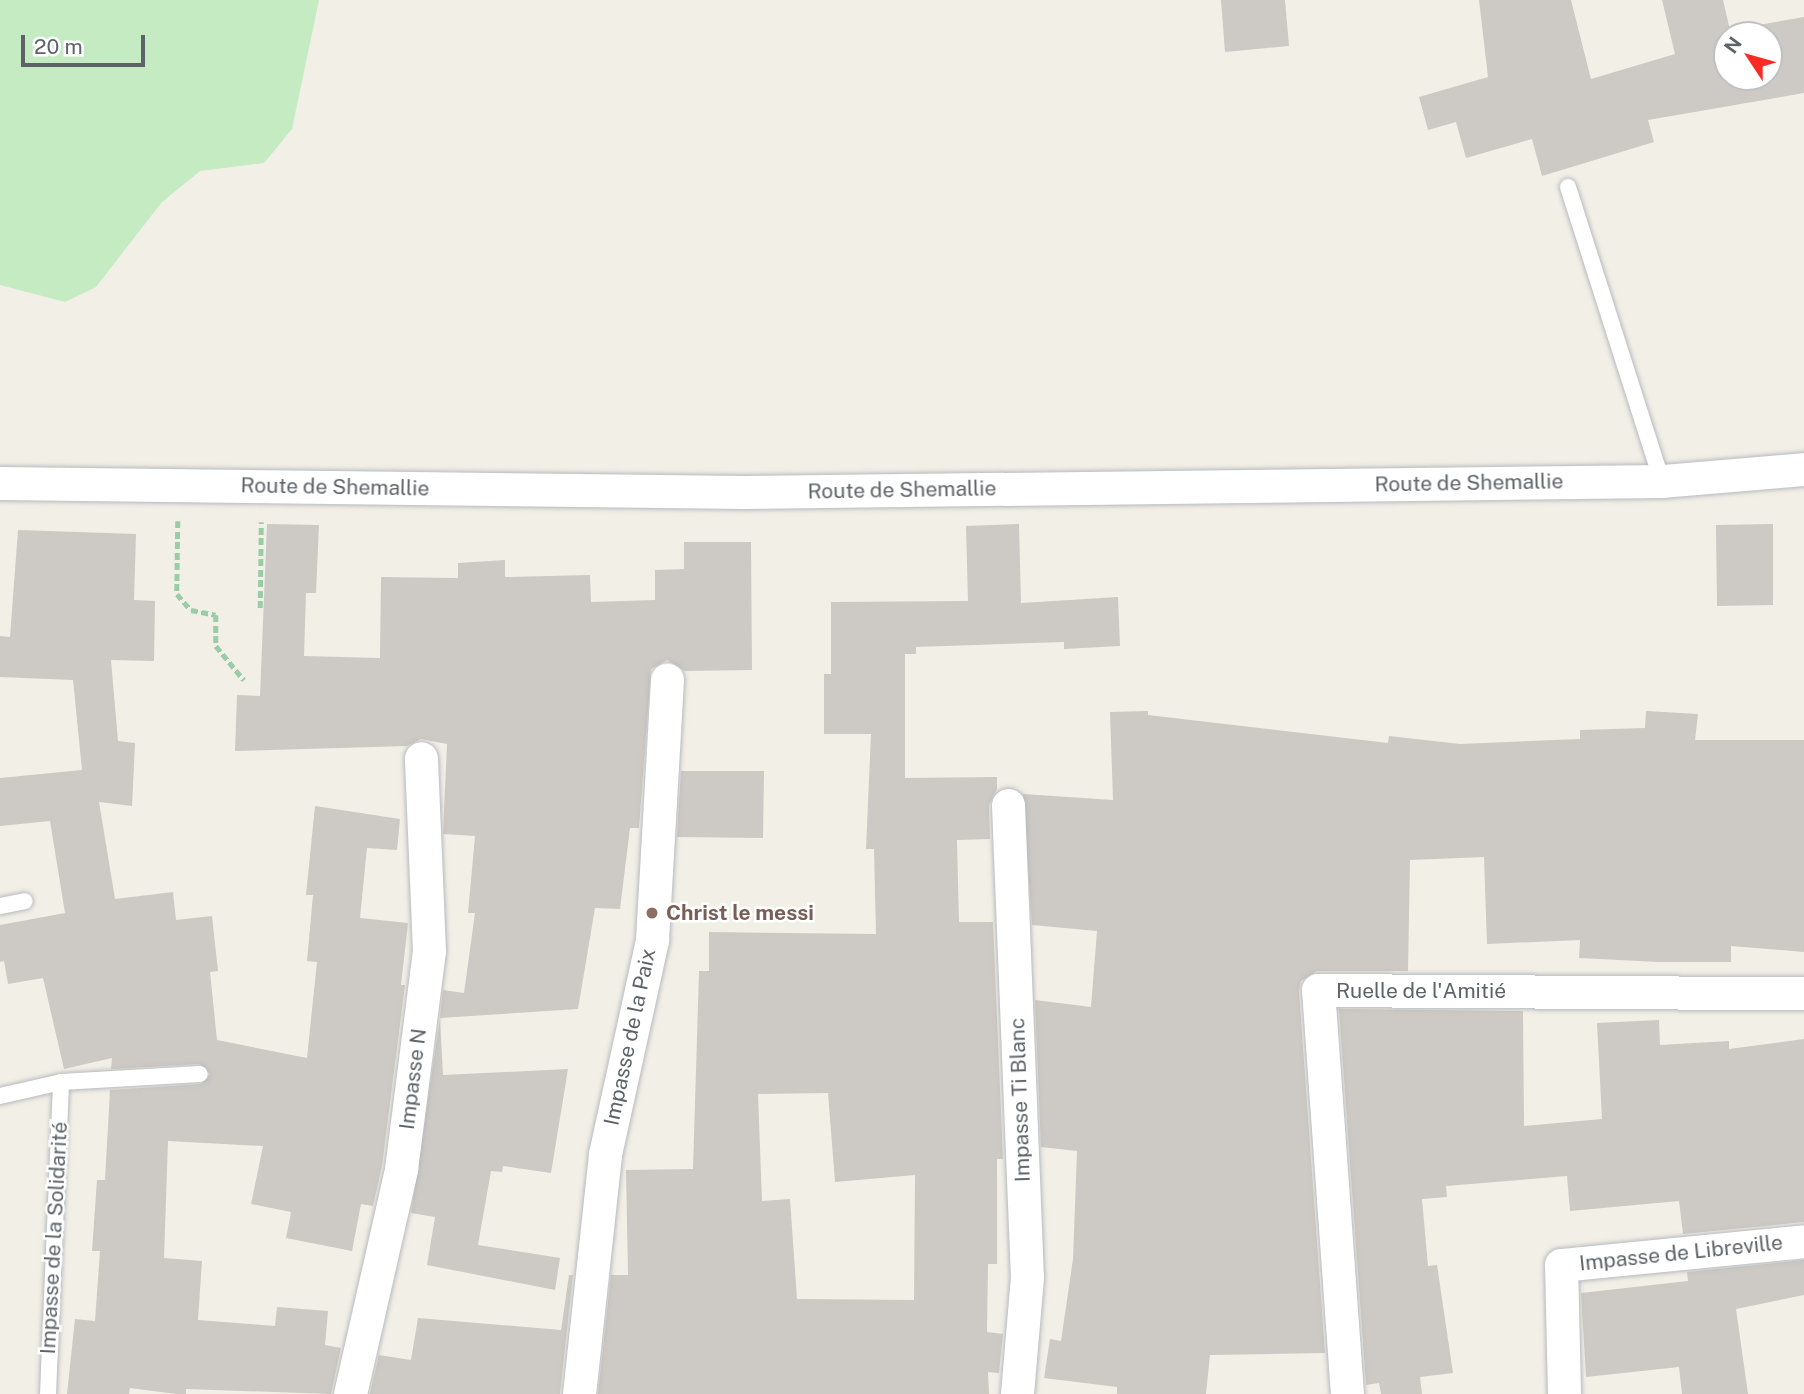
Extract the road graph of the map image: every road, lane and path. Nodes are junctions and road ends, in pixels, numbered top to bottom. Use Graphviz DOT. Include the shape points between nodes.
graph roads {
  1 [pos="1568,187"];
  2 [pos="1804,469"];
  3 [pos="1662,481"];
  4 [pos="0,483"];
  5 [pos="179,485"];
  6 [pos="261,486"];
  7 [pos="260,608"];
  8 [pos="667,679"];
  9 [pos="244,680"];
  10 [pos="421,758"];
  11 [pos="1008,805"];
  12 [pos="25,901"];
  13 [pos="0,906"];
  14 [pos="1804,993"];
  15 [pos="200,1074"];
  16 [pos="61,1082"];
  17 [pos="0,1096"];
  18 [pos="1804,1241"];
  19 [pos="48,1394"];
  20 [pos="350,1394"];
  21 [pos="579,1394"];
  22 [pos="1017,1394"];
  23 [pos="1347,1394"];
  24 [pos="1564,1394"];
  1 -- 3 [label="lane"];
  2 -- 3 [label="street, Route de Shemallie"];
  3 -- 6 [label="street, Route de Shemallie" via="744,492"];
  4 -- 5 [label="street, Route de Shemallie"];
  5 -- 6 [label="street, Route de Shemallie"];
  5 -- 9 [label="path" via="177,594 191,611 216,615 215,646"];
  6 -- 7 [label="path"];
  8 -- 21 [label="street, Impasse de la Paix" via="652,940 605,1154"];
  10 -- 20 [label="street, Impasse N" via="429,951 401,1170"];
  11 -- 22 [label="street, Impasse Ti Blanc" via="1027,1277"];
  12 -- 13 [label="lane"];
  14 -- 23 [label="street, Ruelle de l'Amitié" via="1318,990"];
  15 -- 16 [label="lane"];
  16 -- 17 [label="lane"];
  16 -- 19 [label="lane, Impasse de la Solidarité"];
  18 -- 24 [label="street, Impasse de Libreville" via="1561,1265"];
}
